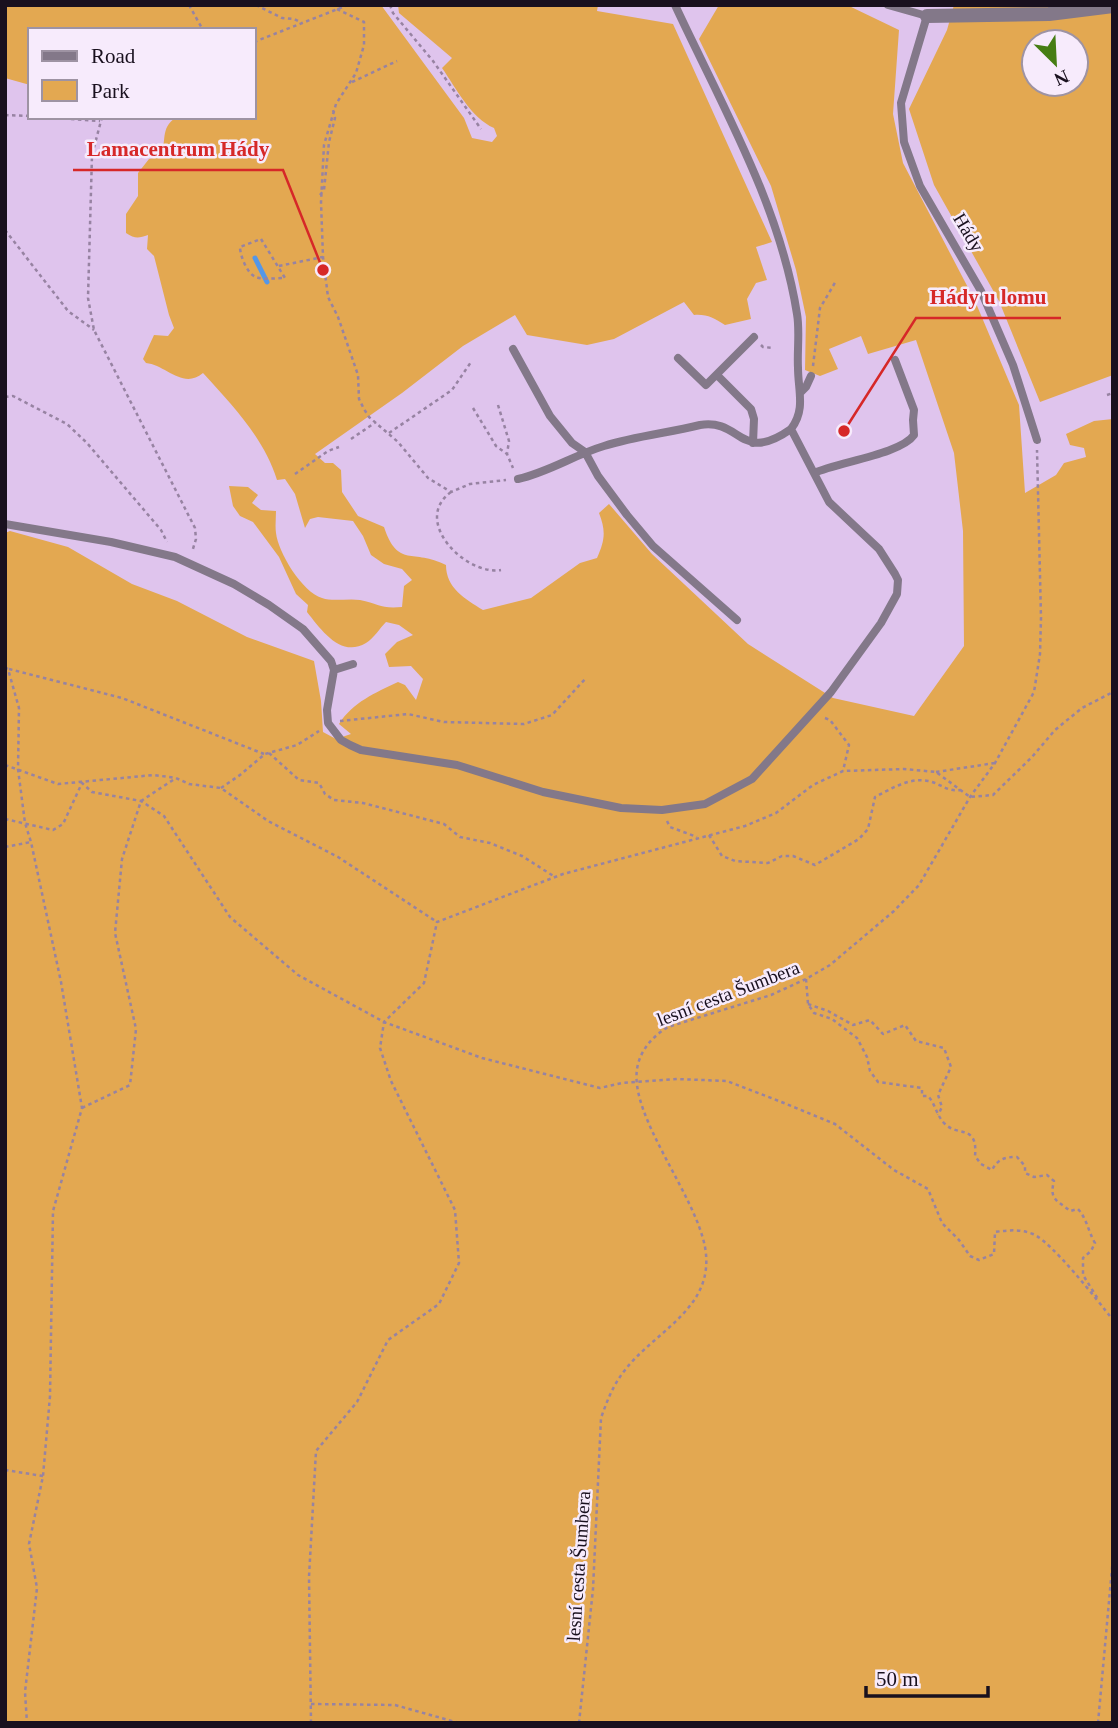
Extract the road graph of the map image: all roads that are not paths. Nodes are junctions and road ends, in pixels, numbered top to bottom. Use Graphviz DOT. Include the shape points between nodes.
graph roads {
  1 [pos="676,5"];
  2 [pos="888,5"];
  3 [pos="1113,6"];
  4 [pos="927,16"];
  5 [pos="754,337"];
  6 [pos="513,349"];
  7 [pos="678,358"];
  8 [pos="895,360"];
  9 [pos="717,375"];
  10 [pos="811,376"];
  11 [pos="800,393"];
  12 [pos="791,429"];
  13 [pos="1037,440"];
  14 [pos="753,443"];
  15 [pos="585,452"];
  16 [pos="814,473"];
  17 [pos="518,479"];
  18 [pos="5,524"];
  19 [pos="737,620"];
  20 [pos="353,664"];
  21 [pos="334,670"];
  1 -- 11 [label="lane" via="758,178 779,240 798,317"];
  2 -- 4 [label="lane"];
  3 -- 4 [label="street" via="1024,15"];
  4 -- 13 [label="lane, Hády" via="901,103 904,142 920,186 981,291 1013,365"];
  5 -- 9 [label="lane"];
  6 -- 15 [label="lane" via="550,416"];
  7 -- 9 [label="lane" via="706,385"];
  8 -- 16 [label="lane" via="915,410 910,441"];
  9 -- 14 [label="lane" via="751,409"];
  10 -- 11 [label="lane"];
  11 -- 12 [label="lane" via="799,419"];
  12 -- 14 [label="lane" via="767,442"];
  12 -- 16 [label="lane"];
  14 -- 15 [label="lane" via="713,423"];
  15 -- 17 [label="lane" via="540,474"];
  15 -- 19 [label="lane" via="598,476 653,546"];
  16 -- 21 [label="lane" via="829,502 879,549 895,574 898,588 894,601 814,713 752,779 705,804 662,810 608,806 543,792 457,765 361,750 341,740 328,723"];
  18 -- 21 [label="lane" via="111,542 188,562 234,584 303,629"];
  20 -- 21 [label="lane"];
}
